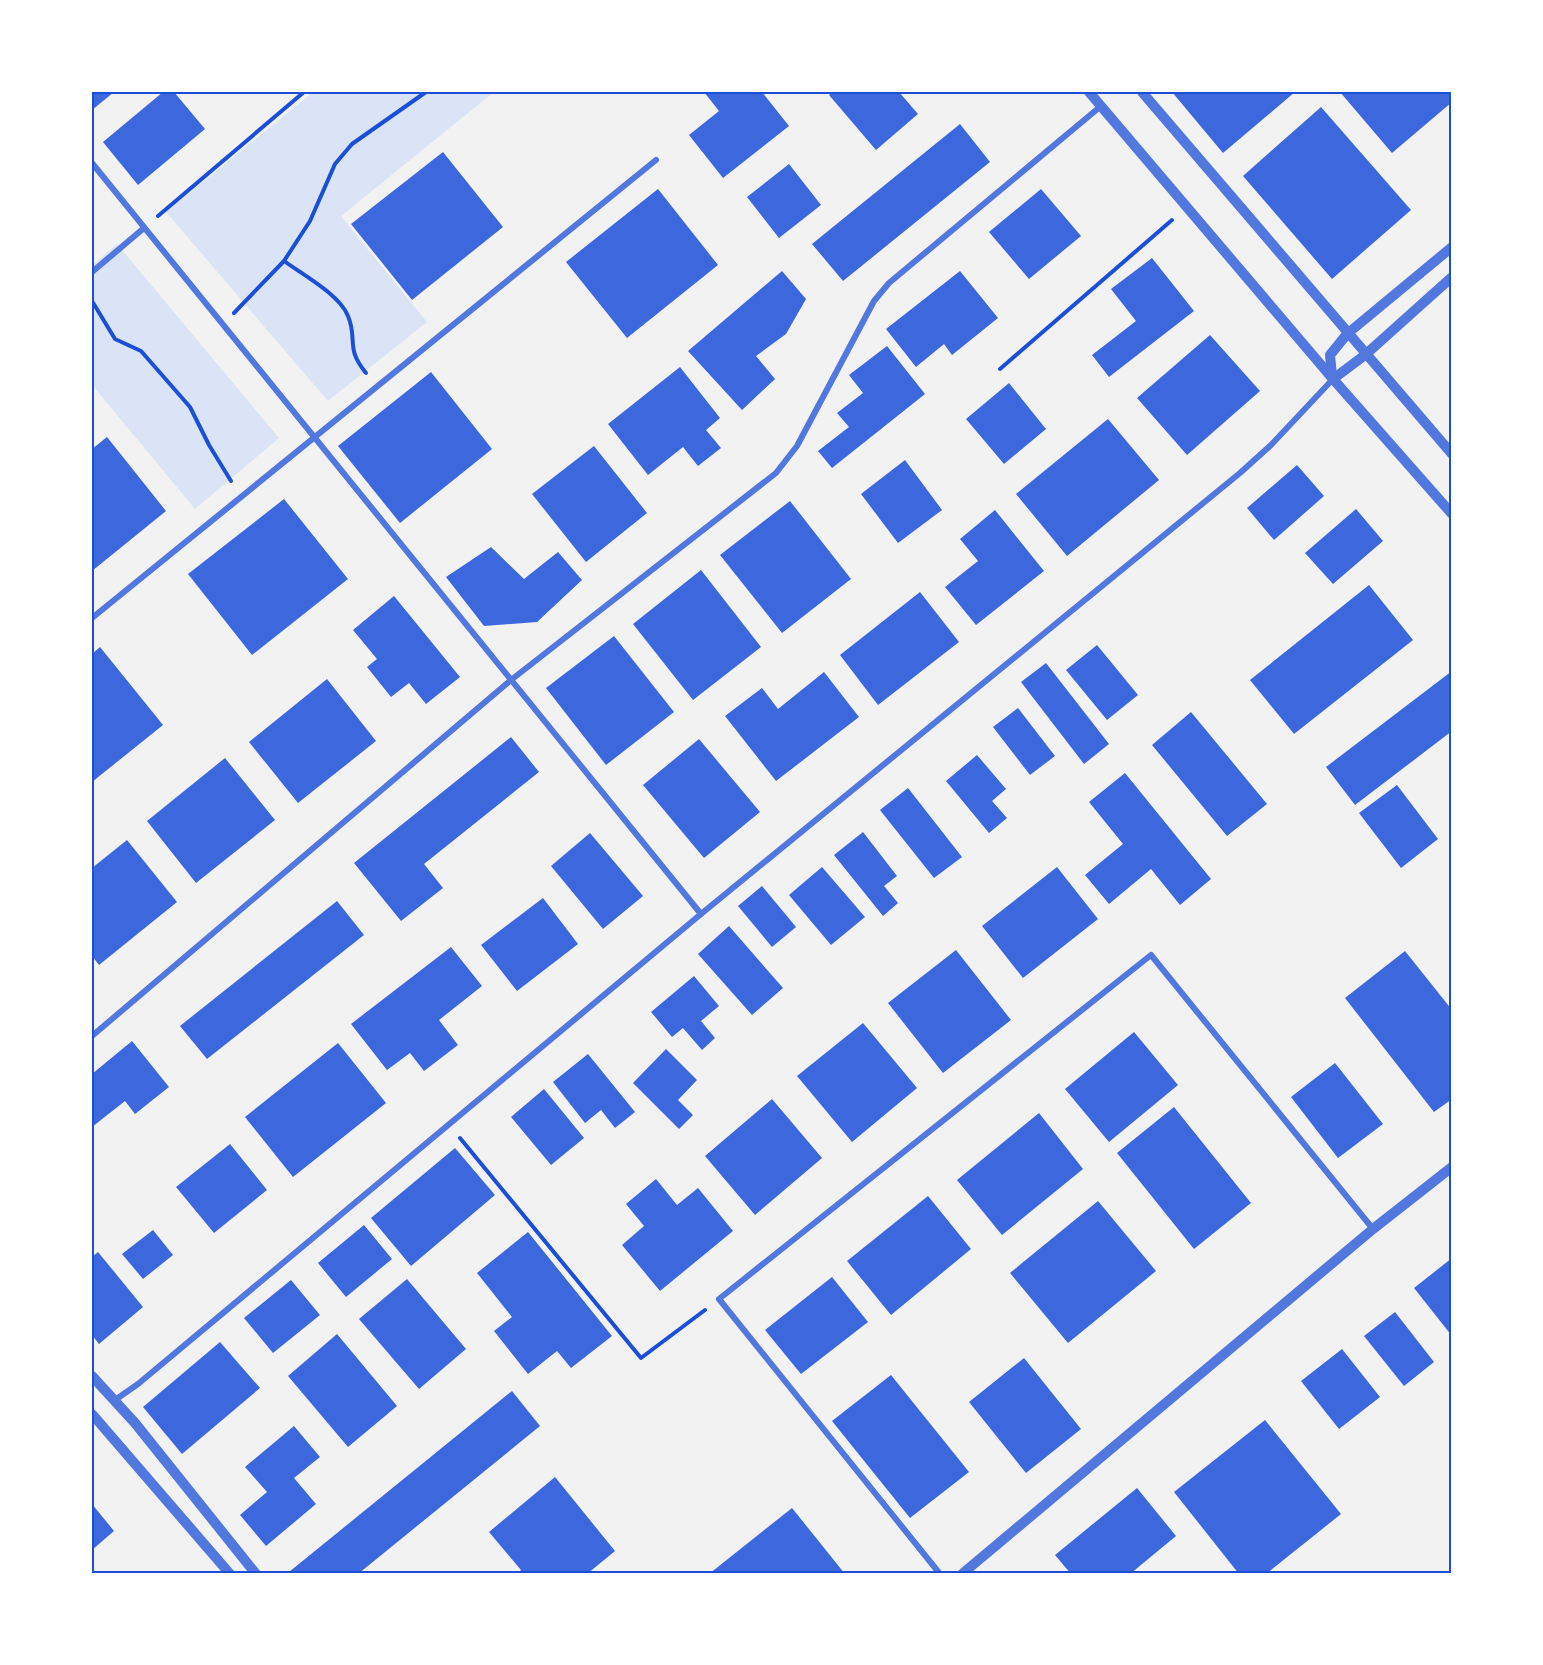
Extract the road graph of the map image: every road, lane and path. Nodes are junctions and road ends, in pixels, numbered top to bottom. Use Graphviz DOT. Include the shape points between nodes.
graph roads {
  1 [pos="304,92"];
  2 [pos="426,92"];
  3 [pos="1089,92"];
  4 [pos="1142,92"];
  5 [pos="1101,106"];
  6 [pos="656,160"];
  7 [pos="92,164"];
  8 [pos="1186,208"];
  9 [pos="144,228"];
  10 [pos="1452,247"];
  11 [pos="284,261"];
  12 [pos="92,272"];
  13 [pos="1452,277"];
  14 [pos="92,301"];
  15 [pos="224,328"];
  16 [pos="1347,334"];
  17 [pos="1365,355"];
  18 [pos="1000,369"];
  19 [pos="1333,379"];
  20 [pos="377,385"];
  21 [pos="312,437"];
  22 [pos="1452,454"];
  23 [pos="240,495"];
  24 [pos="1452,514"];
  25 [pos="92,618"];
  26 [pos="511,680"];
  27 [pos="701,914"];
  28 [pos="92,1036"];
  29 [pos="450,1126"];
  30 [pos="1452,1167"];
  31 [pos="1373,1229"];
  32 [pos="719,1299"];
  33 [pos="92,1376"];
  34 [pos="115,1400"];
  35 [pos="92,1414"];
  36 [pos="230,1574"];
  37 [pos="256,1574"];
  38 [pos="940,1574"];
  39 [pos="962,1574"];
  1 -- 9 [label="path"];
  2 -- 11 [label="path" via="352,144 335,164 310,221"];
  3 -- 5 [label="street"];
  4 -- 16 [label="street"];
  5 -- 8 [label="street"];
  5 -- 26 [label="street" via="889,283 864,320 797,446 776,473"];
  6 -- 20 [label="street"];
  7 -- 9 [label="street"];
  8 -- 18 [label="path"];
  8 -- 19 [label="street"];
  9 -- 12 [label="street"];
  9 -- 15 [label="street"];
  10 -- 16 [label="street"];
  11 -- 15 [label="path" via="238,306"];
  11 -- 20 [label="path" via="326,290 348,315 354,359"];
  13 -- 17 [label="street"];
  14 -- 23 [label="path" via="115,339 141,351 190,407"];
  15 -- 21 [label="street"];
  16 -- 17 [label="street"];
  16 -- 19 [label="street" via="1330,355"];
  17 -- 19 [label="street"];
  17 -- 22 [label="street"];
  19 -- 24 [label="street"];
  19 -- 27 [label="street" via="1240,473"];
  20 -- 21 [label="street"];
  21 -- 23 [label="street"];
  21 -- 26 [label="street"];
  23 -- 25 [label="street"];
  26 -- 27 [label="street"];
  26 -- 28 [label="street"];
  27 -- 29 [label="street"];
  29 -- 32 [label="path" via="641,1358"];
  29 -- 34 [label="street"];
  30 -- 31 [label="street"];
  31 -- 32 [label="street" via="1150,955"];
  31 -- 39 [label="street"];
  32 -- 38 [label="street"];
  33 -- 34 [label="street"];
  34 -- 37 [label="street"];
  35 -- 36 [label="street"];
}
